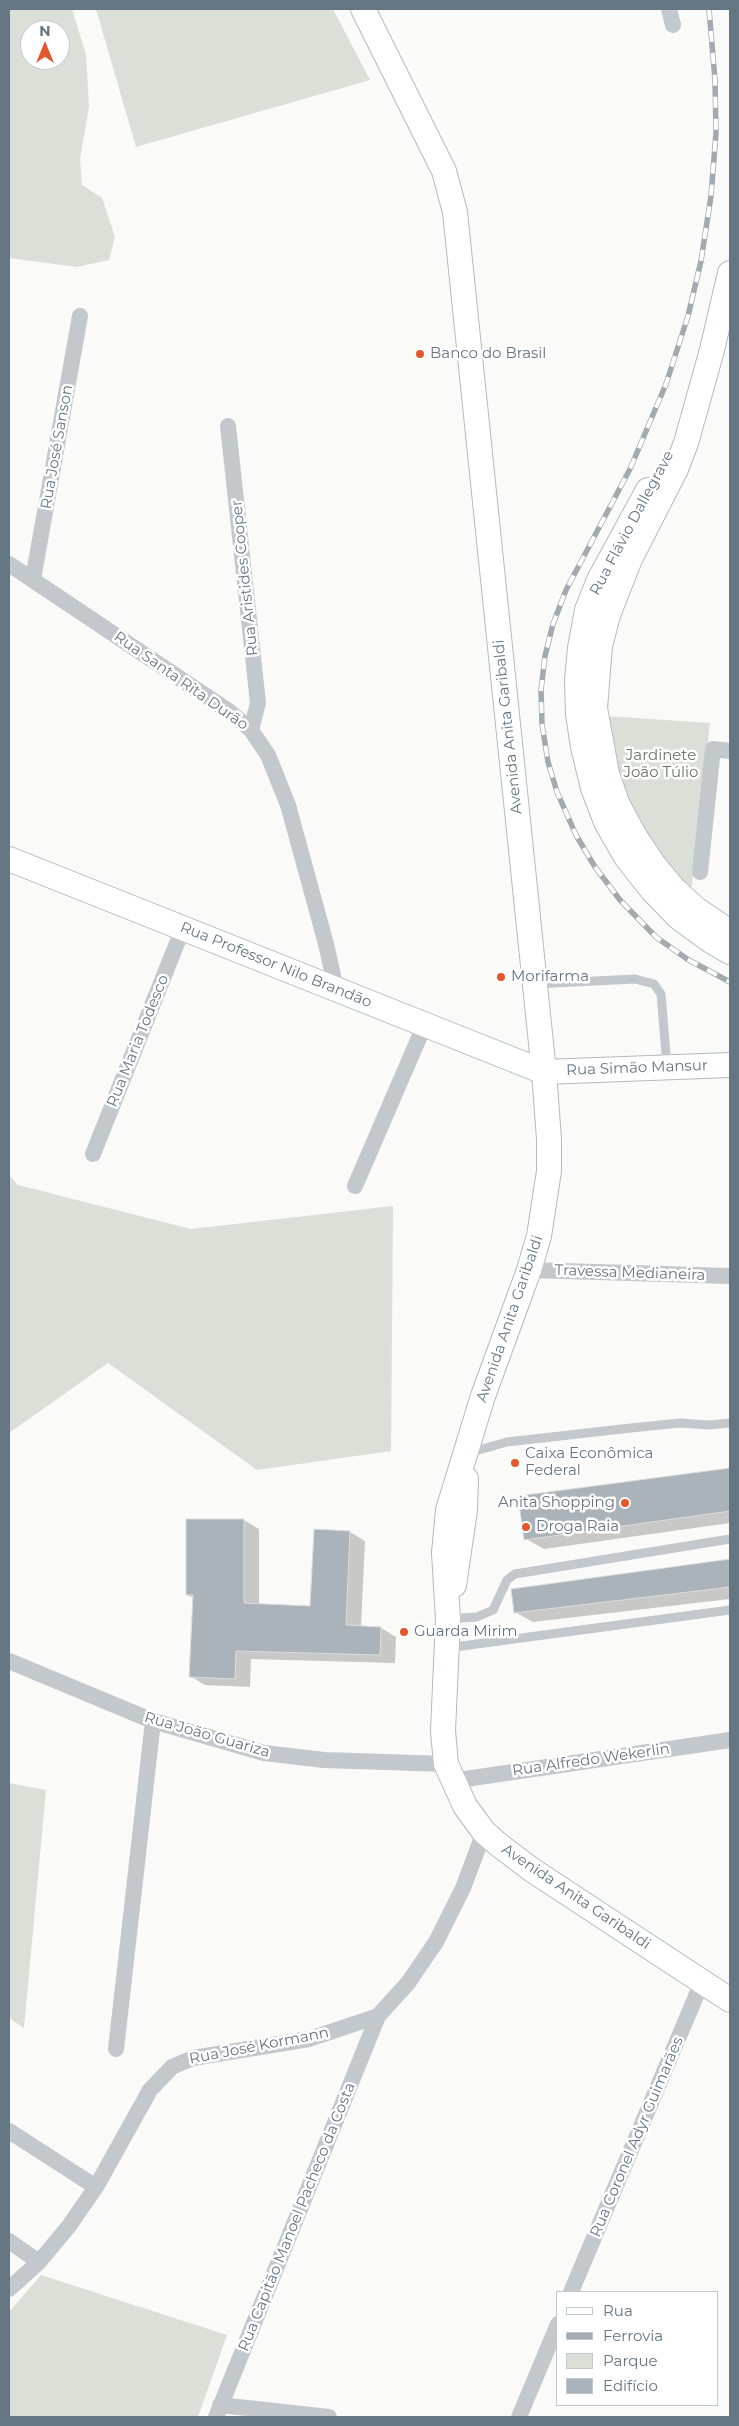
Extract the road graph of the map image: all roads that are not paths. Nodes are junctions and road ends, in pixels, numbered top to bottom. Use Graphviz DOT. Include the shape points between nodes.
graph roads {
  1 [pos="363,9"];
  2 [pos="669,9"];
  3 [pos="674,25"];
  4 [pos="730,273"];
  5 [pos="80,316"];
  6 [pos="697,401"];
  7 [pos="228,426"];
  8 [pos="9,564"];
  9 [pos="33,579"];
  10 [pos="251,730"];
  11 [pos="730,750"];
  12 [pos="9,859"];
  13 [pos="700,872"];
  14 [pos="184,928"];
  15 [pos="730,932"];
  16 [pos="730,952"];
  17 [pos="534,984"];
  18 [pos="336,989"];
  19 [pos="424,1024"];
  20 [pos="730,1065"];
  21 [pos="667,1066"];
  22 [pos="544,1072"];
  23 [pos="93,1154"];
  24 [pos="355,1186"];
  25 [pos="529,1270"];
  26 [pos="730,1276"];
  27 [pos="730,1423"];
  28 [pos="466,1454"];
  29 [pos="730,1539"];
  30 [pos="730,1610"];
  31 [pos="448,1619"];
  32 [pos="447,1648"];
  33 [pos="9,1661"];
  34 [pos="153,1721"];
  35 [pos="730,1740"];
  36 [pos="449,1773"];
  37 [pos="484,1832"];
  38 [pos="702,1982"];
  39 [pos="730,2000"];
  40 [pos="378,2016"];
  41 [pos="116,2050"];
  42 [pos="9,2131"];
  43 [pos="96,2187"];
  44 [pos="9,2241"];
  45 [pos="39,2262"];
  46 [pos="9,2289"];
  47 [pos="571,2291"];
  48 [pos="556,2329"];
  49 [pos="218,2411"];
  50 [pos="328,2417"];
  51 [pos="518,2417"];
  1 -- 17 [label="main road, Avenida Anita Garibaldi" via="444,171 455,212"];
  2 -- 3 [label="street"];
  4 -- 6 [label="main road, Rua Flávio Dallegrave"];
  5 -- 9 [label="street, Rua José Sanson"];
  6 -- 15 [label="main road, Rua Flávio Dallegrave" via="676,469 630,559 608,615 600,646 595,708 608,774 618,805 634,835 674,889"];
  6 -- 16 [label="main road, Rua Flávio Dallegrave" via="616,547 587,610 577,680 578,714 593,788 606,822 626,858 678,917"];
  7 -- 10 [label="street, Rua Aristides Cooper" via="258,703"];
  8 -- 9 [label="street, Rua Santa Rita Durão"];
  9 -- 10 [label="street, Rua Santa Rita Durão"];
  10 -- 18 [label="street, Rua Santa Rita Durão" via="268,755 288,806"];
  11 -- 13 [label="street" via="713,749"];
  12 -- 14 [label="main road, Rua Professor Nilo Brandão"];
  14 -- 18 [label="main road, Rua Professor Nilo Brandão"];
  14 -- 23 [label="street, Rua Maria Todesco"];
  17 -- 21 [label="lane" via="635,979 654,984 661,994"];
  17 -- 22 [label="main road, Avenida Anita Garibaldi"];
  18 -- 19 [label="main road, Rua Professor Nilo Brandão"];
  19 -- 22 [label="main road, Rua Professor Nilo Brandão"];
  19 -- 24 [label="street"];
  20 -- 21 [label="main road, Rua Simão Mansur"];
  21 -- 22 [label="main road, Rua Simão Mansur"];
  22 -- 25 [label="main road, Avenida Anita Garibaldi" via="549,1171 545,1204"];
  25 -- 26 [label="street, Travessa Medianeira"];
  25 -- 28 [label="main road, Avenida Anita Garibaldi" via="483,1396"];
  27 -- 28 [label="lane" via="680,1423 507,1442"];
  28 -- 31 [label="main road, Avenida Anita Garibaldi" via="448,1510 446,1527 444,1553"];
  29 -- 31 [label="lane" via="515,1574 507,1580 493,1610 477,1617"];
  30 -- 32 [label="lane"];
  31 -- 32 [label="main road, Avenida Anita Garibaldi"];
  32 -- 36 [label="main road, Avenida Anita Garibaldi" via="443,1731"];
  33 -- 34 [label="street, Rua João Guariza"];
  34 -- 36 [label="street, Rua João Guariza" via="238,1746 290,1757"];
  34 -- 41 [label="street"];
  35 -- 36 [label="street, Rua Alfredo Wekerlin"];
  36 -- 37 [label="main road, Avenida Anita Garibaldi" via="465,1806"];
  37 -- 38 [label="main road, Avenida Anita Garibaldi" via="532,1870"];
  37 -- 40 [label="street, Rua José Kormann" via="463,1888 436,1942 408,1983"];
  38 -- 39 [label="main road, Avenida Anita Garibaldi"];
  38 -- 47 [label="street, Rua Coronel Adyr Guimarães"];
  40 -- 43 [label="street, Rua José Kormann" via="309,2039 193,2058 172,2067 150,2090"];
  40 -- 49 [label="street, Rua Capitão Manoel Pacheco da Costa"];
  42 -- 43 [label="street"];
  43 -- 45 [label="street, Rua José Kormann"];
  44 -- 45 [label="street"];
  45 -- 46 [label="street, Rua José Kormann"];
  48 -- 51 [label="street"];
  49 -- 50 [label="street"];
}
